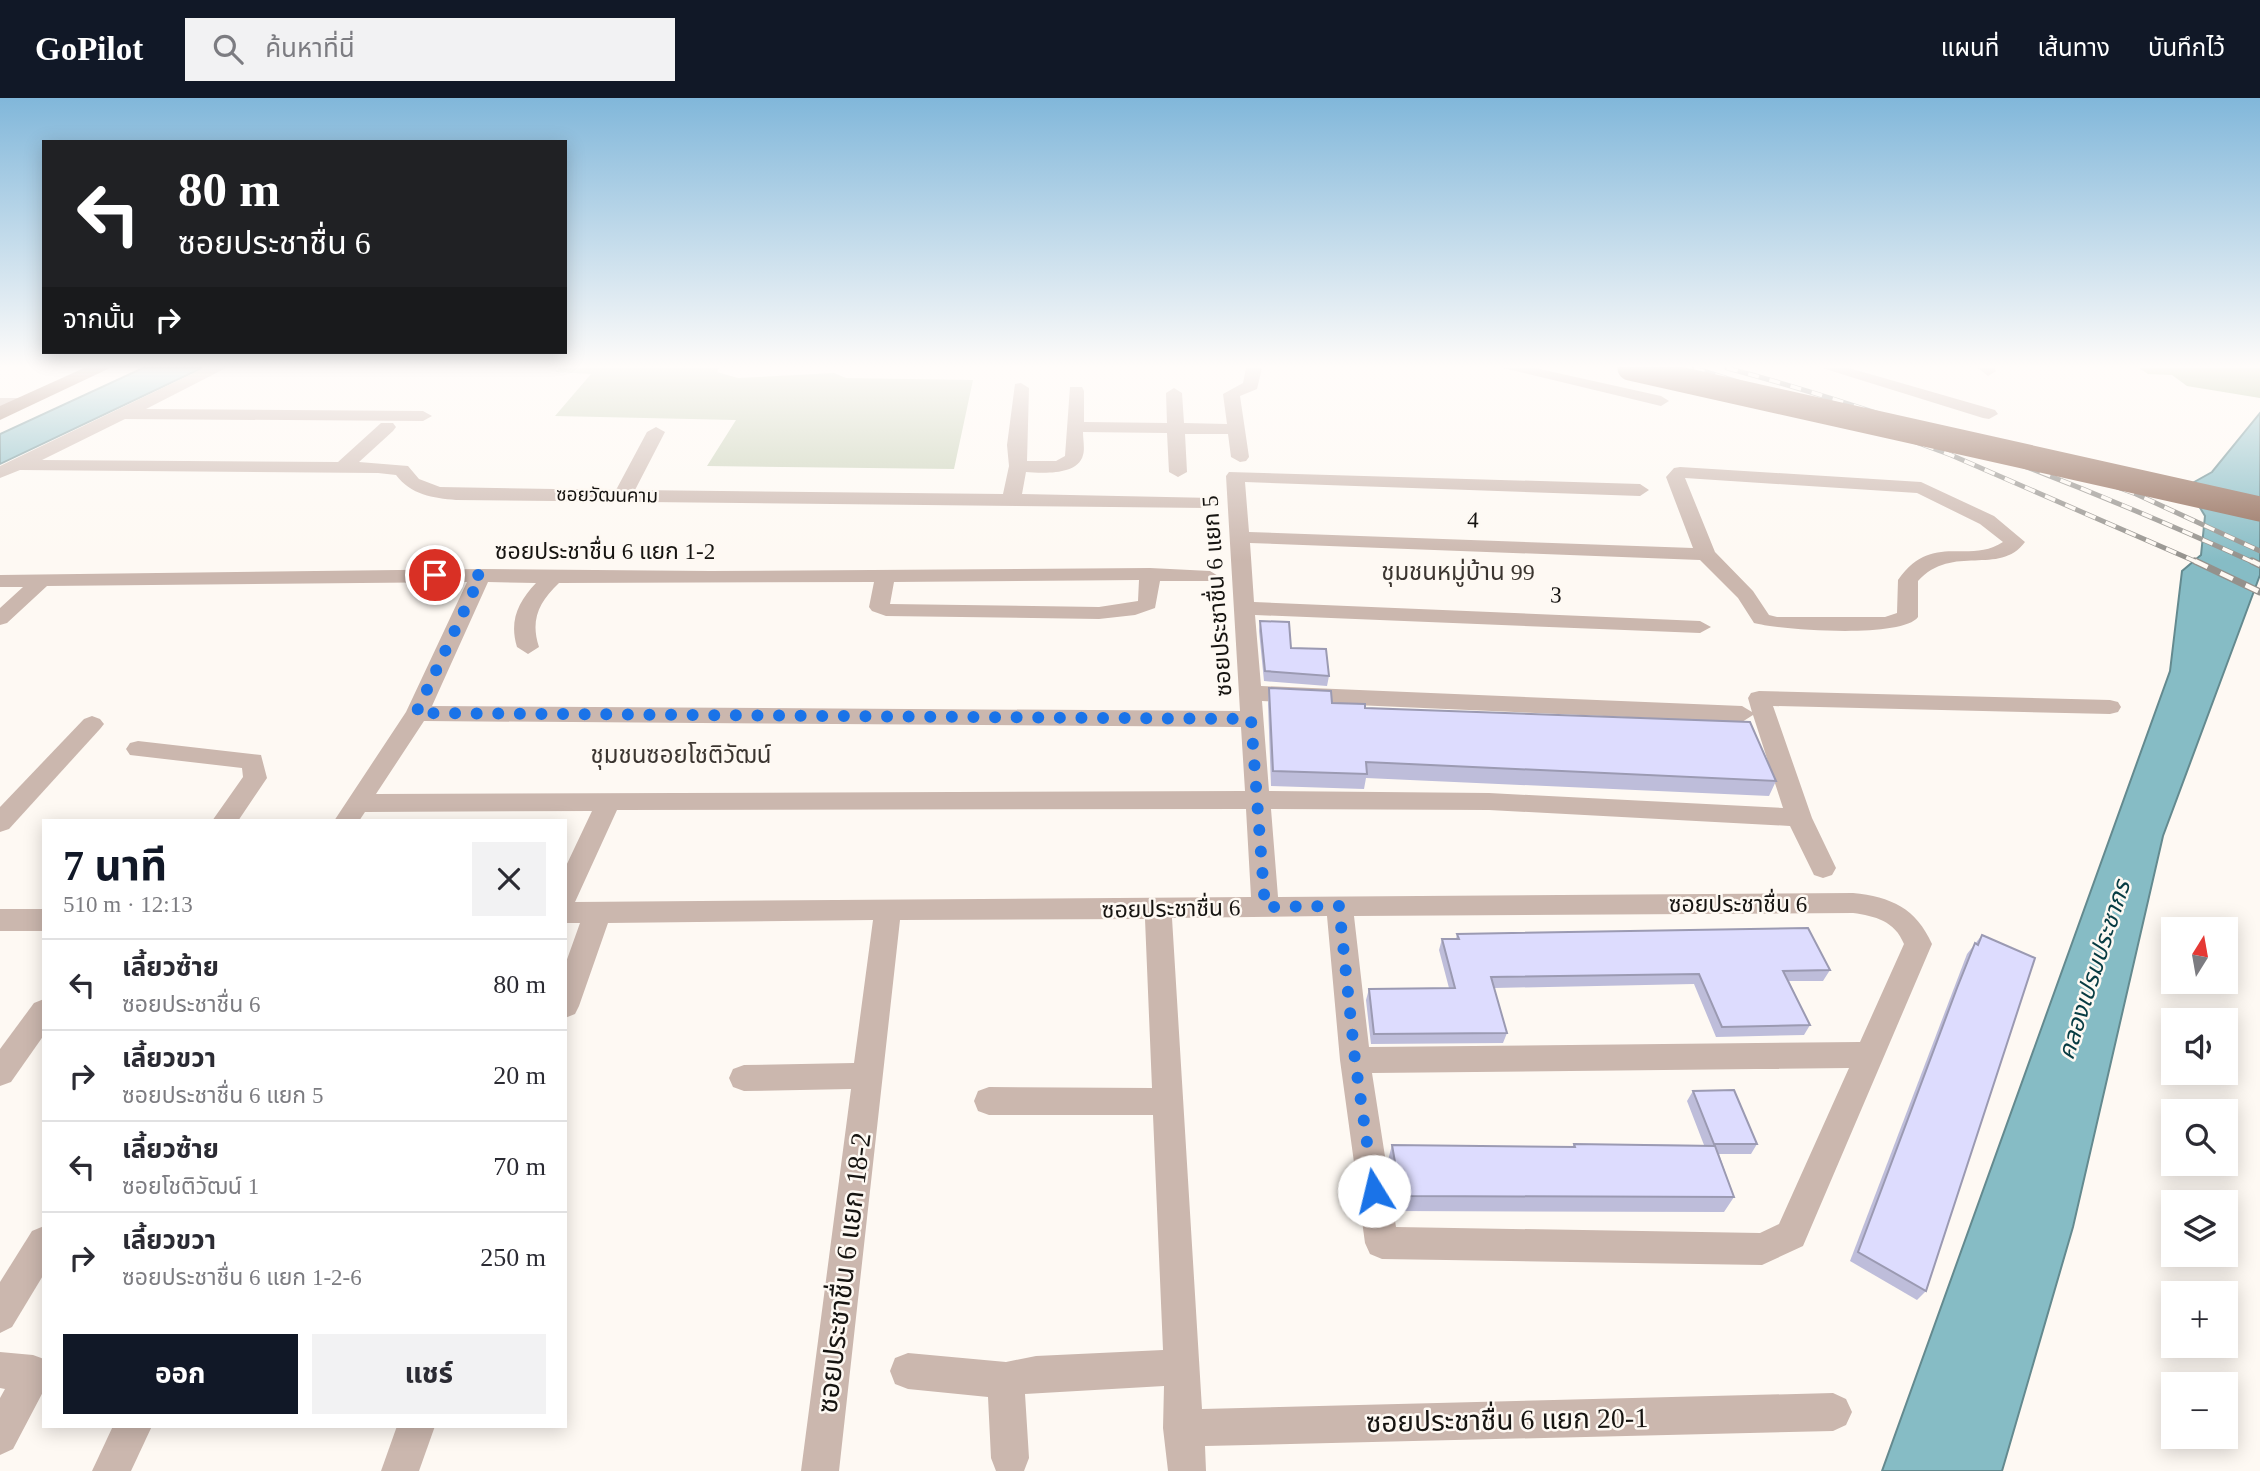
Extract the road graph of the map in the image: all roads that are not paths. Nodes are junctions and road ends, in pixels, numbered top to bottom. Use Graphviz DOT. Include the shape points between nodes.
graph roads {
  1 [pos="85,432"];
  2 [pos="381,432"];
  3 [pos="656,432"];
  4 [pos="1017,432"];
  5 [pos="1075,432"];
  6 [pos="1176,432"];
  7 [pos="1236,432"];
  8 [pos="1914,432"];
  9 [pos="2004,432"];
  10 [pos="1240,457"];
  11 [pos="1018,466"];
  12 [pos="343,467"];
  13 [pos="8,469"];
  14 [pos="1178,472"];
  15 [pos="2260,485"];
  16 [pos="1640,489"];
  17 [pos="623,495"];
  18 [pos="1012,498"];
  19 [pos="1207,502"];
  20 [pos="2260,509"];
  21 [pos="1237,537"];
  22 [pos="1706,554"];
  23 [pos="1150,574"];
  24 [pos="481,575"];
  25 [pos="554,576"];
  26 [pos="885,576"];
  27 [pos="1210,578"];
  28 [pos="42,580"];
  29 [pos="0,582"];
  30 [pos="1243,608"];
  31 [pos="0,619"];
  32 [pos="1700,627"];
  33 [pos="528,647"];
  34 [pos="1249,693"];
  35 [pos="2110,707"];
  36 [pos="416,713"];
  37 [pos="1742,714"];
  38 [pos="1251,719"];
  39 [pos="92,724"];
  40 [pos="138,749"];
  41 [pos="1258,800"];
  42 [pos="609,802"];
  43 [pos="351,812"];
  44 [pos="1799,818"];
  45 [pos="225,819"];
  46 [pos="0,823"];
  47 [pos="1823,867"];
  48 [pos="567,893"];
  49 [pos="1339,906"];
  50 [pos="1265,907"];
  51 [pos="888,908"];
  52 [pos="1158,911"];
  53 [pos="598,912"];
  54 [pos="567,913"];
  55 [pos="0,920"];
  56 [pos="42,920"];
  57 [pos="567,1000"];
  58 [pos="42,1014"];
  59 [pos="1871,1055"];
  60 [pos="1355,1060"];
  61 [pos="0,1073"];
  62 [pos="868,1076"];
  63 [pos="744,1077"];
  64 [pos="989,1101"];
  65 [pos="1167,1102"];
  66 [pos="42,1245"];
  67 [pos="0,1315"];
  68 [pos="1179,1367"];
  69 [pos="0,1370"];
  70 [pos="908,1371"];
  71 [pos="1006,1380"];
  72 [pos="1833,1412"];
  73 [pos="132,1428"];
  74 [pos="415,1428"];
  75 [pos="1182,1428"];
  76 [pos="0,1436"];
  77 [pos="1010,1458"];
  78 [pos="111,1471"];
  79 [pos="400,1471"];
  80 [pos="820,1471"];
  81 [pos="1187,1471"];
  1 -- 13 [label="street"];
  2 -- 12 [label="street"];
  3 -- 17 [label="street"];
  4 -- 11 [label="street"];
  5 -- 11 [label="street" via="1071,462"];
  6 -- 14 [label="street"];
  7 -- 10 [label="street"];
  8 -- 20 [label="highway, bridge"];
  9 -- 15 [label="highway"];
  11 -- 18 [label="street"];
  12 -- 13 [label="street, ซอยวัฒนคาม"];
  12 -- 17 [label="street, ซอยวัฒนคาม" via="402,470 416,487 427,492"];
  16 -- 21 [label="street, ซอยประชาชื่น 6 แยก 5" via="1238,475 1233,478"];
  17 -- 18 [label="street, ซอยวัฒนคาม"];
  18 -- 19 [label="street, ซอยวัฒนคาม"];
  21 -- 22 [label="street, 4"];
  21 -- 30 [label="street, ซอยประชาชื่น 6 แยก 5"];
  22 -- 22 [label="street" via="1677,487 1675,477 1680,472 1921,488 1987,520 2014,542 1995,554 1935,558 1927,563 1908,580 1908,617 1886,623 1762,619 1746,595"];
  23 -- 26 [label="street, ซอยประชาชื่น 6 แยก 1-2"];
  23 -- 26 [label="street" via="1148,604 1098,613 880,609"];
  23 -- 27 [label="street, ซอยประชาชื่น 6 แยก 1-2"];
  24 -- 25 [label="street, ซอยประชาชื่น 6 แยก 1-2"];
  24 -- 28 [label="street, ซอยประชาชื่น 6 แยก 1-2"];
  24 -- 36 [label="street"];
  25 -- 26 [label="street, ซอยประชาชื่น 6 แยก 1-2"];
  25 -- 33 [label="street" via="527,607"];
  28 -- 29 [label="street, ซอยประชาชื่น 6 แยก 1-2"];
  28 -- 31 [label="street"];
  30 -- 32 [label="street, 3"];
  30 -- 34 [label="street, ซอยประชาชื่น 6 แยก 5"];
  34 -- 37 [label="street"];
  34 -- 38 [label="street, ซอยประชาชื่น 6 แยก 5"];
  35 -- 44 [label="street" via="1759,698"];
  36 -- 38 [label="street"];
  36 -- 43 [label="street"];
  38 -- 41 [label="street, ซอยประชาชื่น 6 แยก 5"];
  39 -- 46 [label="street"];
  40 -- 45 [label="street" via="253,761 255,778"];
  41 -- 42 [label="street"];
  41 -- 44 [label="street" via="1583,806"];
  41 -- 50 [label="street, ซอยประชาชื่น 6 แยก 5"];
  42 -- 43 [label="street"];
  42 -- 48 [label="street"];
  44 -- 47 [label="street"];
  49 -- 50 [label="street, ซอยประชาชื่น 6"];
  49 -- 59 [label="street, ซอยประชาชื่น 6" via="1879,906 1913,929 1918,944"];
  49 -- 60 [label="street"];
  50 -- 52 [label="street, ซอยประชาชื่น 6"];
  51 -- 52 [label="street, ซอยประชาชื่น 6"];
  51 -- 53 [label="street, ซอยประชาชื่น 6"];
  51 -- 62 [label="street, ซอยประชาชื่น 6 แยก 18-2"];
  52 -- 65 [label="street"];
  53 -- 54 [label="street, ซอยประชาชื่น 6"];
  53 -- 57 [label="street"];
  55 -- 56 [label="street"];
  58 -- 61 [label="street"];
  59 -- 60 [label="street"];
  59 -- 60 [label="street" via="1791,1235 1762,1249 1382,1243"];
  62 -- 63 [label="street"];
  62 -- 80 [label="street, ซอยประชาชื่น 6 แยก 18-2"];
  64 -- 65 [label="street"];
  65 -- 68 [label="street"];
  66 -- 67 [label="street"];
  68 -- 71 [label="street" via="1035,1374"];
  68 -- 75 [label="street"];
  69 -- 76 [label="street" via="33,1373"];
  70 -- 71 [label="street"];
  71 -- 77 [label="street"];
  72 -- 75 [label="street, ซอยประชาชื่น 6 แยก 20-1"];
  73 -- 78 [label="street"];
  74 -- 79 [label="street"];
  75 -- 81 [label="street"];
}
